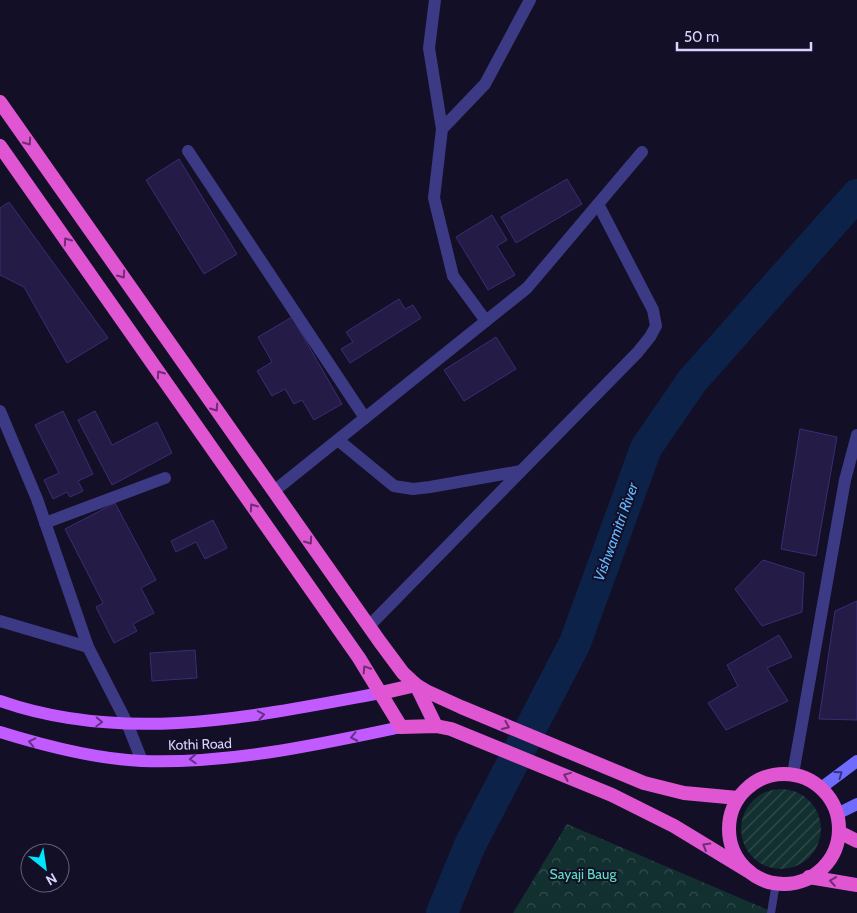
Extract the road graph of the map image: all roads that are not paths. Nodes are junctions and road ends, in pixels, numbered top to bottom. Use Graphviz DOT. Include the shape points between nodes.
graph roads {
  1 [pos="435,0"];
  2 [pos="530,0"];
  3 [pos="0,102"];
  4 [pos="442,129"];
  5 [pos="0,146"];
  6 [pos="188,151"];
  7 [pos="642,152"];
  8 [pos="598,204"];
  9 [pos="486,321"];
  10 [pos="0,411"];
  11 [pos="365,418"];
  12 [pos="857,436"];
  13 [pos="338,440"];
  14 [pos="522,471"];
  15 [pos="166,478"];
  16 [pos="274,491"];
  17 [pos="45,523"];
  18 [pos="0,621"];
  19 [pos="369,626"];
  20 [pos="88,647"];
  21 [pos="416,685"];
  22 [pos="381,693"];
  23 [pos="0,701"];
  24 [pos="127,724"];
  25 [pos="436,726"];
  26 [pos="401,728"];
  27 [pos="0,732"];
  28 [pos="142,761"];
  29 [pos="857,761"];
  30 [pos="793,774"];
  31 [pos="821,788"];
  32 [pos="738,798"];
  33 [pos="857,804"];
  34 [pos="837,814"];
  35 [pos="839,832"];
  36 [pos="857,841"];
  37 [pos="748,871"];
  38 [pos="809,878"];
  39 [pos="776,883"];
  40 [pos="857,885"];
  41 [pos="771,913"];
  1 -- 4 [label="street" via="429,48"];
  2 -- 4 [label="street" via="485,84"];
  3 -- 16 [label="highway, one-way"];
  4 -- 9 [label="street" via="434,198 453,276"];
  22 -- 5 [label="highway, one-way"];
  6 -- 11 [label="street"];
  7 -- 8 [label="street"];
  8 -- 9 [label="street" via="527,288"];
  8 -- 14 [label="street" via="653,310 656,326 637,353"];
  9 -- 11 [label="street"];
  10 -- 17 [label="street"];
  11 -- 13 [label="street"];
  12 -- 30 [label="street" via="845,480"];
  13 -- 14 [label="street" via="394,486 413,489"];
  13 -- 16 [label="street"];
  14 -- 19 [label="street"];
  15 -- 17 [label="street"];
  16 -- 19 [label="highway, one-way"];
  17 -- 20 [label="street"];
  18 -- 20 [label="street"];
  19 -- 21 [label="highway" via="403,673"];
  20 -- 24 [label="street"];
  21 -- 22 [label="highway"];
  21 -- 25 [label="highway"];
  21 -- 32 [label="highway, one-way" via="644,783 684,793"];
  24 -- 22 [label="main road, Kothi Road, one-way" via="202,722 256,716"];
  22 -- 26 [label="highway"];
  23 -- 24 [label="main road, Kothi Road, one-way" via="50,715"];
  24 -- 28 [label="street"];
  25 -- 26 [label="highway"];
  37 -- 25 [label="highway, one-way" via="674,826 612,795 452,729"];
  26 -- 28 [label="main road, Kothi Road, one-way" via="238,758"];
  28 -- 27 [label="main road, Kothi Road, one-way" via="102,757"];
  31 -- 29 [label="main road, one-way"];
  30 -- 31 [label="highway"];
  30 -- 32 [label="highway" via="762,778"];
  31 -- 34 [label="highway"];
  32 -- 37 [label="highway" via="728,828 730,844"];
  33 -- 34 [label="main road"];
  34 -- 35 [label="highway"];
  35 -- 36 [label="highway"];
  35 -- 38 [label="highway" via="834,850 824,866"];
  37 -- 39 [label="highway"];
  38 -- 39 [label="highway"];
  40 -- 38 [label="highway, one-way"];
  39 -- 41 [label="lane"];
}
